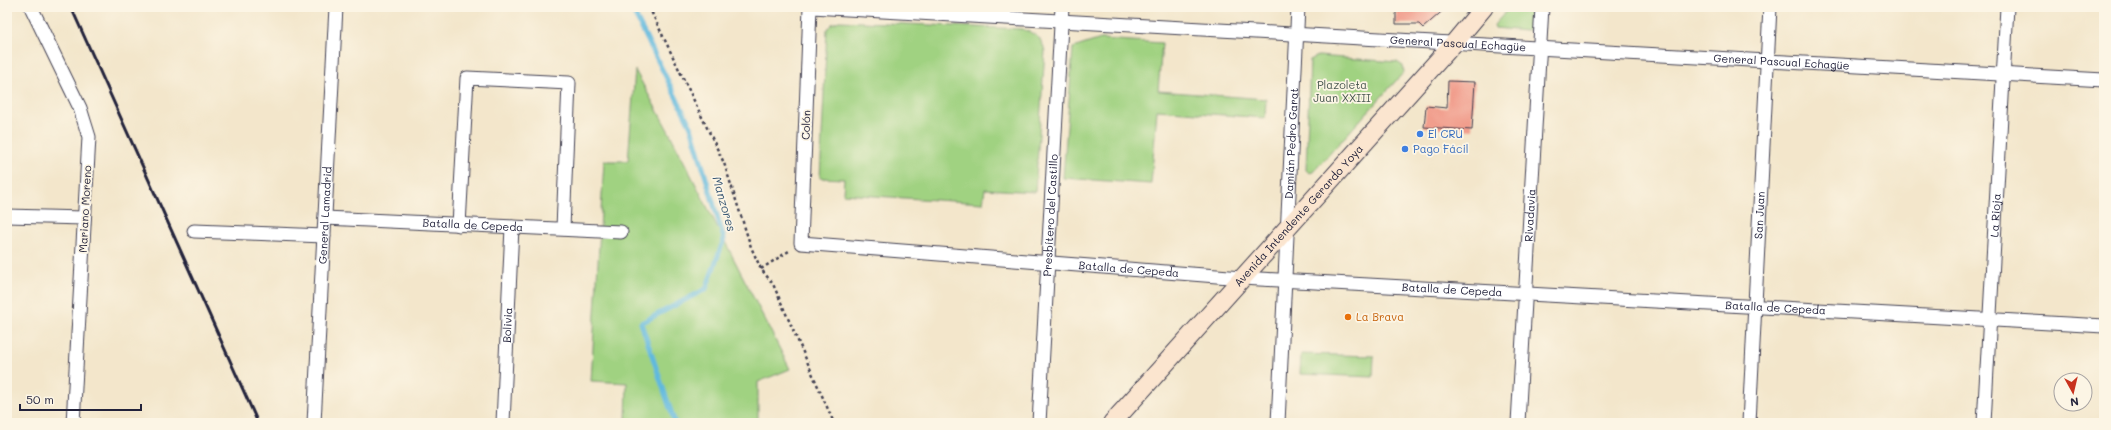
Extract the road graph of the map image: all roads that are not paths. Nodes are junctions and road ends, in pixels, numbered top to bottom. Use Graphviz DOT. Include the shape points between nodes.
graph roads {
  1 [pos="31,7"];
  2 [pos="336,7"];
  3 [pos="811,7"];
  4 [pos="1062,7"];
  5 [pos="1298,7"];
  6 [pos="1484,7"];
  7 [pos="1542,7"];
  8 [pos="1770,7"];
  9 [pos="2007,7"];
  10 [pos="1061,21"];
  11 [pos="1296,34"];
  12 [pos="1454,43"];
  13 [pos="1540,48"];
  14 [pos="1767,61"];
  15 [pos="2005,74"];
  16 [pos="2104,80"];
  17 [pos="7,216"];
  18 [pos="84,218"];
  19 [pos="325,218"];
  20 [pos="459,225"];
  21 [pos="512,227"];
  22 [pos="1287,227"];
  23 [pos="563,228"];
  24 [pos="194,231"];
  25 [pos="621,232"];
  26 [pos="324,236"];
  27 [pos="801,243"];
  28 [pos="1048,263"];
  29 [pos="1242,278"];
  30 [pos="1285,280"];
  31 [pos="1526,294"];
  32 [pos="1755,306"];
  33 [pos="1990,320"];
  34 [pos="2104,326"];
  35 [pos="73,423"];
  36 [pos="314,423"];
  37 [pos="503,423"];
  38 [pos="1039,423"];
  39 [pos="1112,423"];
  40 [pos="1278,423"];
  41 [pos="1518,423"];
  42 [pos="1749,423"];
  43 [pos="1984,423"];
  1 -- 18 [label="street, Mariano Moreno" via="80,108 89,137"];
  2 -- 19 [label="street, General Lamadrid"];
  3 -- 10 [label="street, General Pascual Echagüe"];
  3 -- 27 [label="street, Colón"];
  4 -- 10 [label="street, Presbítero del Castillo"];
  5 -- 11 [label="street, Damián Pedro Garat"];
  6 -- 12 [label="main road, Avenida Intendente Gerardo Yoya"];
  7 -- 13 [label="street, Rivadavia"];
  8 -- 14 [label="street, San Juan"];
  9 -- 15 [label="street, La Rioja"];
  10 -- 11 [label="street, General Pascual Echagüe"];
  10 -- 28 [label="street, Presbítero del Castillo"];
  11 -- 12 [label="street, General Pascual Echagüe"];
  11 -- 22 [label="street, Damián Pedro Garat"];
  12 -- 13 [label="street, General Pascual Echagüe"];
  12 -- 22 [label="main road, Avenida Intendente Gerardo Yoya"];
  13 -- 14 [label="street, General Pascual Echagüe"];
  13 -- 31 [label="street, Rivadavia"];
  14 -- 15 [label="street, General Pascual Echagüe"];
  14 -- 32 [label="street, San Juan"];
  15 -- 16 [label="street, General Pascual Echagüe"];
  15 -- 33 [label="street, La Rioja"];
  17 -- 18 [label="street"];
  18 -- 35 [label="street, Mariano Moreno"];
  19 -- 20 [label="street, Batalla de Cepeda"];
  19 -- 26 [label="street, General Lamadrid"];
  20 -- 21 [label="street, Batalla de Cepeda"];
  20 -- 23 [label="street" via="467,78 569,83"];
  21 -- 23 [label="street, Batalla de Cepeda"];
  21 -- 37 [label="street, Bolivia"];
  22 -- 29 [label="main road, Avenida Intendente Gerardo Yoya"];
  22 -- 30 [label="street, Damián Pedro Garat"];
  23 -- 25 [label="street, Batalla de Cepeda"];
  24 -- 26 [label="street"];
  26 -- 36 [label="street, General Lamadrid"];
  27 -- 28 [label="street, Batalla de Cepeda"];
  28 -- 29 [label="street, Batalla de Cepeda"];
  28 -- 38 [label="street, Presbítero del Castillo"];
  29 -- 30 [label="street, Batalla de Cepeda"];
  29 -- 39 [label="main road, Avenida Intendente Gerardo Yoya"];
  30 -- 31 [label="street, Batalla de Cepeda"];
  30 -- 40 [label="street, Damián Pedro Garat"];
  31 -- 32 [label="street, Batalla de Cepeda"];
  31 -- 41 [label="street, Rivadavia"];
  32 -- 33 [label="street, Batalla de Cepeda"];
  32 -- 42 [label="street, San Juan"];
  33 -- 34 [label="street, Batalla de Cepeda"];
  33 -- 43 [label="street, La Rioja"];
}
